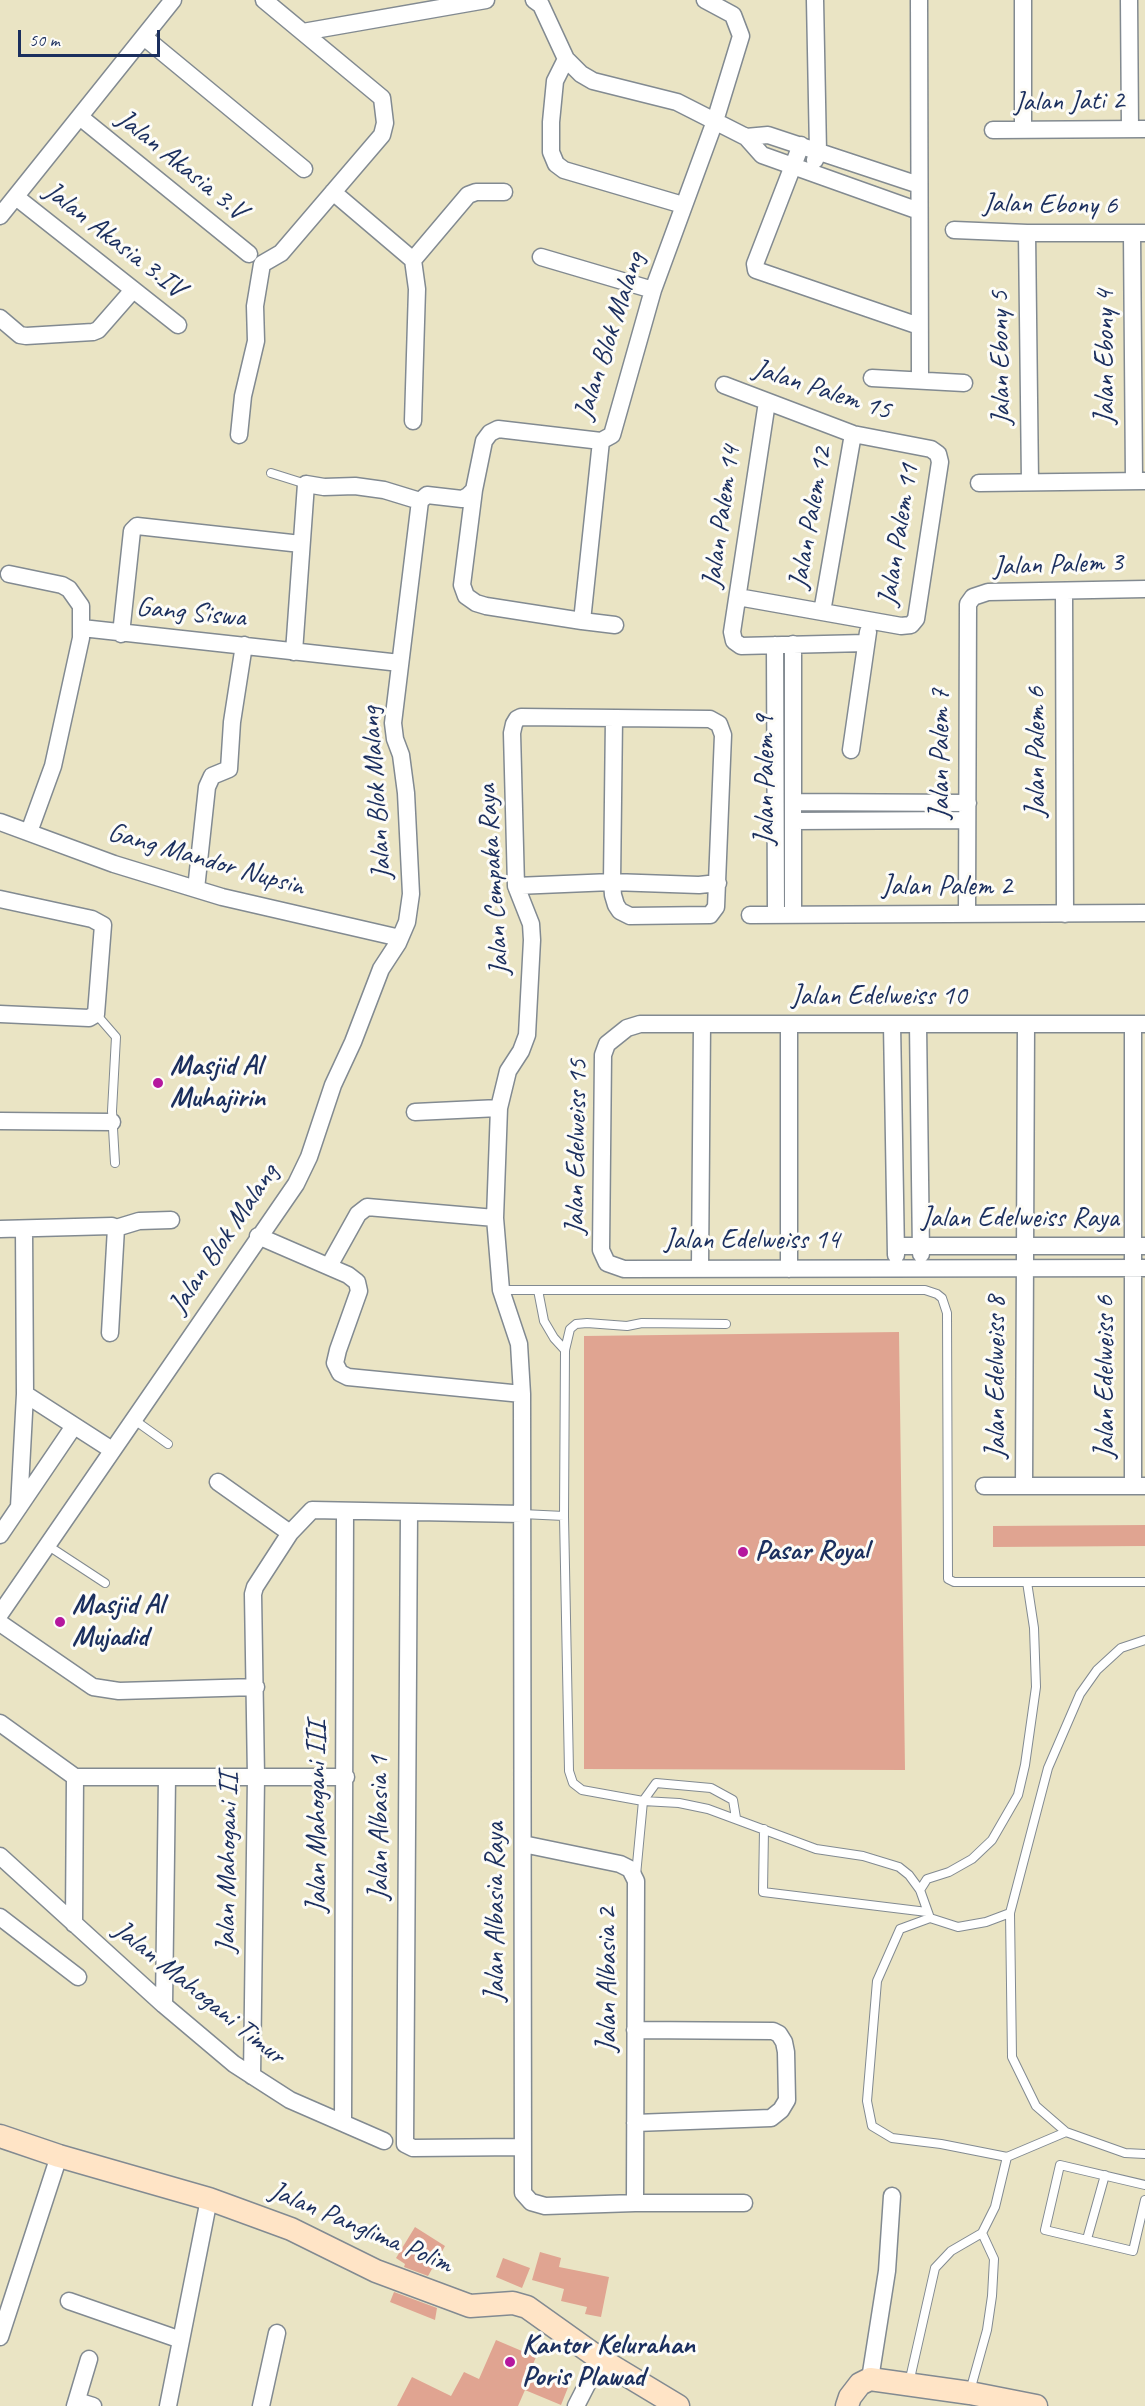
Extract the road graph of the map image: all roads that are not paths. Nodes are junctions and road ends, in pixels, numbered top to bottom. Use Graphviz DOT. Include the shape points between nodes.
graph roads {
  1 [pos="173,0"];
  2 [pos="264,0"];
  3 [pos="486,0"];
  4 [pos="534,0"];
  5 [pos="705,0"];
  6 [pos="815,0"];
  7 [pos="919,0"];
  8 [pos="1023,0"];
  9 [pos="1129,0"];
  10 [pos="303,32"];
  11 [pos="144,37"];
  12 [pos="566,59"];
  13 [pos="80,117"];
  14 [pos="715,121"];
  15 [pos="1138,129"];
  16 [pos="993,130"];
  17 [pos="1023,130"];
  18 [pos="746,137"];
  19 [pos="801,145"];
  20 [pos="818,151"];
  21 [pos="793,165"];
  22 [pos="304,169"];
  23 [pos="811,171"];
  24 [pos="919,185"];
  25 [pos="333,192"];
  26 [pos="504,192"];
  27 [pos="16,196"];
  28 [pos="683,205"];
  29 [pos="919,211"];
  30 [pos="0,216"];
  31 [pos="954,230"];
  32 [pos="1027,233"];
  33 [pos="1138,233"];
  34 [pos="249,254"];
  35 [pos="541,257"];
  36 [pos="413,260"];
  37 [pos="1139,278"];
  38 [pos="133,290"];
  39 [pos="653,290"];
  40 [pos="0,318"];
  41 [pos="178,325"];
  42 [pos="919,326"];
  43 [pos="872,378"];
  44 [pos="920,380"];
  45 [pos="964,383"];
  46 [pos="724,385"];
  47 [pos="767,402"];
  48 [pos="413,421"];
  49 [pos="853,434"];
  50 [pos="239,435"];
  51 [pos="601,441"];
  52 [pos="938,454"];
  53 [pos="271,473"];
  54 [pos="1139,481"];
  55 [pos="1030,482"];
  56 [pos="979,483"];
  57 [pos="306,484"];
  58 [pos="474,490"];
  59 [pos="420,501"];
  60 [pos="301,544"];
  61 [pos="9,574"];
  62 [pos="1145,589"];
  63 [pos="1064,591"];
  64 [pos="738,597"];
  65 [pos="974,597"];
  66 [pos="822,612"];
  67 [pos="582,621"];
  68 [pos="870,621"];
  69 [pos="615,625"];
  70 [pos="82,628"];
  71 [pos="121,634"];
  72 [pos="866,643"];
  73 [pos="793,644"];
  74 [pos="244,645"];
  75 [pos="775,645"];
  76 [pos="294,652"];
  77 [pos="400,663"];
  78 [pos="614,718"];
  79 [pos="851,750"];
  80 [pos="793,802"];
  81 [pos="968,803"];
  82 [pos="967,820"];
  83 [pos="793,821"];
  84 [pos="0,822"];
  85 [pos="29,832"];
  86 [pos="612,882"];
  87 [pos="718,883"];
  88 [pos="516,886"];
  89 [pos="196,889"];
  90 [pos="0,899"];
  91 [pos="1145,913"];
  92 [pos="967,914"];
  93 [pos="1065,914"];
  94 [pos="750,915"];
  95 [pos="776,915"];
  96 [pos="793,915"];
  97 [pos="400,938"];
  98 [pos="0,1014"];
  99 [pos="92,1016"];
  100 [pos="702,1024"];
  101 [pos="789,1024"];
  102 [pos="892,1024"];
  103 [pos="918,1024"];
  104 [pos="1026,1024"];
  105 [pos="1139,1024"];
  106 [pos="617,1036"];
  107 [pos="500,1108"];
  108 [pos="415,1112"];
  109 [pos="0,1121"];
  110 [pos="112,1122"];
  111 [pos="115,1163"];
  112 [pos="495,1218"];
  113 [pos="171,1220"];
  114 [pos="116,1228"];
  115 [pos="0,1229"];
  116 [pos="24,1229"];
  117 [pos="258,1236"];
  118 [pos="921,1245"];
  119 [pos="1025,1245"];
  120 [pos="896,1246"];
  121 [pos="1139,1246"];
  122 [pos="608,1263"];
  123 [pos="329,1266"];
  124 [pos="700,1267"];
  125 [pos="897,1268"];
  126 [pos="1025,1268"];
  127 [pos="1139,1268"];
  128 [pos="789,1269"];
  129 [pos="921,1269"];
  130 [pos="501,1290"];
  131 [pos="538,1290"];
  132 [pos="726,1324"];
  133 [pos="110,1333"];
  134 [pos="565,1350"];
  135 [pos="26,1394"];
  136 [pos="522,1394"];
  137 [pos="133,1419"];
  138 [pos="74,1426"];
  139 [pos="168,1444"];
  140 [pos="112,1450"];
  141 [pos="218,1482"];
  142 [pos="984,1486"];
  143 [pos="1024,1486"];
  144 [pos="1139,1486"];
  145 [pos="19,1507"];
  146 [pos="345,1511"];
  147 [pos="409,1512"];
  148 [pos="522,1514"];
  149 [pos="564,1516"];
  150 [pos="295,1527"];
  151 [pos="0,1535"];
  152 [pos="47,1545"];
  153 [pos="1027,1582"];
  154 [pos="1145,1582"];
  155 [pos="105,1583"];
  156 [pos="0,1614"];
  157 [pos="0,1623"];
  158 [pos="1145,1640"];
  159 [pos="256,1687"];
  160 [pos="0,1723"];
  161 [pos="75,1777"];
  162 [pos="167,1777"];
  163 [pos="256,1777"];
  164 [pos="346,1777"];
  165 [pos="644,1801"];
  166 [pos="736,1818"];
  167 [pos="764,1829"];
  168 [pos="523,1844"];
  169 [pos="0,1856"];
  170 [pos="636,1881"];
  171 [pos="920,1890"];
  172 [pos="1010,1913"];
  173 [pos="929,1915"];
  174 [pos="0,1917"];
  175 [pos="74,1924"];
  176 [pos="78,1977"];
  177 [pos="164,2005"];
  178 [pos="635,2030"];
  179 [pos="252,2076"];
  180 [pos="343,2123"];
  181 [pos="636,2123"];
  182 [pos="1066,2132"];
  183 [pos="0,2136"];
  184 [pos="384,2141"];
  185 [pos="522,2147"];
  186 [pos="1145,2154"];
  187 [pos="59,2156"];
  188 [pos="1007,2157"];
  189 [pos="1105,2175"];
  190 [pos="1145,2185"];
  191 [pos="892,2196"];
  192 [pos="208,2199"];
  193 [pos="1145,2200"];
  194 [pos="635,2203"];
  195 [pos="744,2203"];
  196 [pos="982,2233"];
  197 [pos="1087,2240"];
  198 [pos="69,2301"];
  199 [pos="276,2333"];
  200 [pos="0,2337"];
  201 [pos="181,2340"];
  202 [pos="600,2359"];
  203 [pos="89,2360"];
  204 [pos="870,2379"];
  205 [pos="909,2384"];
  206 [pos="970,2393"];
  207 [pos="82,2404"];
  208 [pos="168,2406"];
  209 [pos="261,2406"];
  210 [pos="576,2406"];
  211 [pos="678,2406"];
  212 [pos="847,2406"];
  213 [pos="1036,2406"];
  1 -- 11 [label="street"];
  2 -- 10 [label="street"];
  3 -- 10 [label="street"];
  4 -- 12 [label="street" via="541,5"];
  5 -- 14 [label="street, Jalan Blok Malang" via="734,15 741,36"];
  6 -- 20 [label="street"];
  7 -- 24 [label="street"];
  8 -- 17 [label="street"];
  9 -- 15 [label="street"];
  10 -- 25 [label="street" via="382,98 382,135"];
  11 -- 13 [label="street"];
  11 -- 22 [label="street"];
  12 -- 14 [label="street" via="593,81 677,102"];
  12 -- 28 [label="street" via="555,81 550,122 551,152 556,164 564,170"];
  13 -- 27 [label="street"];
  13 -- 34 [label="street, Jalan Akasia 3.V"];
  14 -- 18 [label="street"];
  14 -- 28 [label="street, Jalan Blok Malang"];
  15 -- 17 [label="street, Jalan Jati 2"];
  16 -- 17 [label="street, Jalan Jati 2"];
  18 -- 19 [label="street" via="768,135"];
  18 -- 21 [label="street" via="762,155"];
  19 -- 20 [label="street"];
  19 -- 21 [label="street"];
  20 -- 23 [label="street"];
  20 -- 24 [label="street"];
  21 -- 23 [label="street"];
  21 -- 42 [label="street" via="756,270"];
  23 -- 29 [label="street"];
  24 -- 29 [label="street"];
  25 -- 36 [label="street"];
  25 -- 50 [label="street" via="281,253 262,264 255,306 256,341 243,396"];
  26 -- 36 [label="street" via="468,195"];
  27 -- 30 [label="street"];
  27 -- 38 [label="street, Jalan Akasia 3.IV"];
  28 -- 39 [label="street, Jalan Blok Malang"];
  29 -- 42 [label="street"];
  31 -- 32 [label="street, Jalan Ebony 6"];
  32 -- 33 [label="street, Jalan Ebony 6"];
  32 -- 55 [label="street, Jalan Ebony 5"];
  33 -- 37 [label="street, Jalan Ebony 4"];
  35 -- 39 [label="street"];
  36 -- 48 [label="street" via="417,310"];
  37 -- 54 [label="street, Jalan Ebony 4"];
  38 -- 40 [label="street" via="93,332 26,336"];
  38 -- 41 [label="street, Jalan Akasia 3.IV"];
  39 -- 51 [label="street, Jalan Blok Malang" via="612,435"];
  42 -- 44 [label="street"];
  43 -- 44 [label="street"];
  44 -- 45 [label="street"];
  46 -- 47 [label="street, Jalan Palem 15"];
  47 -- 49 [label="street, Jalan Palem 15"];
  47 -- 64 [label="street, Jalan Palem 14"];
  49 -- 52 [label="street, Jalan Palem 15" via="931,448"];
  49 -- 66 [label="street, Jalan Palem 12"];
  51 -- 58 [label="street, Jalan Blok Malang" via="498,429 484,441"];
  51 -- 67 [label="street"];
  52 -- 68 [label="street, Jalan Palem 11" via="940,462 916,619 911,625 901,626"];
  53 -- 57 [label="lane"];
  54 -- 55 [label="street"];
  55 -- 56 [label="street"];
  57 -- 59 [label="street" via="384,490"];
  57 -- 60 [label="street"];
  58 -- 59 [label="street" via="462,499 432,494"];
  58 -- 67 [label="street, Jalan Blok Malang" via="462,585 466,596 486,606"];
  59 -- 77 [label="street, Jalan Blok Malang"];
  60 -- 71 [label="street" via="137,526 132,531"];
  60 -- 76 [label="street"];
  61 -- 70 [label="street" via="69,589 81,606"];
  62 -- 63 [label="street, Jalan Palem 3"];
  63 -- 65 [label="street, Jalan Palem 3" via="987,592"];
  63 -- 93 [label="street, Jalan Palem 6"];
  64 -- 66 [label="street"];
  64 -- 75 [label="street, Jalan Palem 14" via="734,641 741,646"];
  65 -- 81 [label="street, Jalan Palem 7" via="968,604"];
  66 -- 68 [label="street"];
  67 -- 69 [label="street, Jalan Blok Malang"];
  68 -- 72 [label="street"];
  70 -- 71 [label="street, Gang Siswa"];
  70 -- 85 [label="street" via="53,766"];
  71 -- 74 [label="street, Gang Siswa"];
  72 -- 73 [label="street"];
  72 -- 79 [label="street"];
  73 -- 75 [label="street"];
  73 -- 80 [label="street, Jalan Palem 9"];
  74 -- 76 [label="street, Gang Siswa"];
  74 -- 89 [label="street" via="229,769 213,776 207,788"];
  75 -- 95 [label="street, Jalan Palem 9"];
  76 -- 77 [label="street, Gang Siswa"];
  77 -- 97 [label="street, Jalan Blok Malang" via="393,723 404,771 411,894"];
  78 -- 86 [label="street"];
  78 -- 87 [label="street, Jalan Cempaka Raya" via="710,718 722,729"];
  78 -- 88 [label="street, Jalan Cempaka Raya" via="521,717 514,724"];
  80 -- 81 [label="street"];
  80 -- 83 [label="street, Jalan Palem 9"];
  81 -- 82 [label="street, Jalan Palem 7"];
  82 -- 83 [label="street"];
  82 -- 92 [label="street, Jalan Palem 7"];
  83 -- 96 [label="street, Jalan Palem 9"];
  84 -- 85 [label="street, Gang Mandor Nupsin"];
  85 -- 89 [label="street, Gang Mandor Nupsin"];
  86 -- 87 [label="street"];
  86 -- 87 [label="street, Jalan Cempaka Raya" via="616,905 630,916 710,915 716,907"];
  86 -- 88 [label="street"];
  88 -- 107 [label="street, Jalan Cempaka Raya" via="532,940 526,1035 508,1071"];
  89 -- 97 [label="street, Gang Mandor Nupsin"];
  90 -- 99 [label="street" via="92,919 103,925"];
  91 -- 93 [label="street, Jalan Palem 2"];
  92 -- 93 [label="street, Jalan Palem 2"];
  92 -- 96 [label="street, Jalan Palem 2"];
  94 -- 95 [label="street, Jalan Palem 2"];
  95 -- 96 [label="street, Jalan Palem 2"];
  97 -- 117 [label="street, Jalan Blok Malang" via="381,969 333,1084 309,1157 296,1184"];
  98 -- 99 [label="street"];
  99 -- 110 [label="lane" via="116,1037"];
  100 -- 101 [label="street, Jalan Edelweiss 10"];
  100 -- 106 [label="street, Jalan Edelweiss 10" via="640,1024"];
  100 -- 124 [label="street"];
  101 -- 102 [label="street, Jalan Edelweiss 10"];
  101 -- 128 [label="street"];
  102 -- 103 [label="street, Jalan Edelweiss 10"];
  102 -- 120 [label="street"];
  103 -- 104 [label="street, Jalan Edelweiss 10"];
  103 -- 118 [label="street"];
  104 -- 105 [label="street, Jalan Edelweiss 10"];
  104 -- 119 [label="street, Jalan Edelweiss 8"];
  105 -- 121 [label="street, Jalan Edelweiss 6"];
  106 -- 122 [label="street, Jalan Edelweiss 15" via="603,1054 601,1250"];
  107 -- 108 [label="street"];
  107 -- 112 [label="street, Jalan Cempaka Raya"];
  109 -- 110 [label="street"];
  110 -- 111 [label="lane"];
  112 -- 123 [label="street" via="367,1208 358,1214"];
  112 -- 130 [label="street, Jalan Cempaka Raya"];
  113 -- 114 [label="street" via="139,1221"];
  114 -- 116 [label="street"];
  114 -- 133 [label="street"];
  115 -- 116 [label="street"];
  116 -- 135 [label="street"];
  117 -- 123 [label="street"];
  117 -- 137 [label="street, Jalan Blok Malang"];
  118 -- 119 [label="street, Jalan Edelweiss Raya"];
  118 -- 120 [label="street, Jalan Edelweiss Raya"];
  118 -- 129 [label="street"];
  119 -- 121 [label="street, Jalan Edelweiss Raya"];
  119 -- 126 [label="street, Jalan Edelweiss 8"];
  120 -- 125 [label="street"];
  121 -- 127 [label="street, Jalan Edelweiss 6"];
  122 -- 124 [label="street, Jalan Edelweiss 14" via="624,1269"];
  123 -- 136 [label="street" via="357,1282 359,1291 338,1350 336,1363 340,1373 348,1377"];
  124 -- 128 [label="street, Jalan Edelweiss 14"];
  125 -- 128 [label="street, Jalan Edelweiss 14"];
  125 -- 129 [label="street, Jalan Edelweiss Raya"];
  126 -- 127 [label="street, Jalan Edelweiss Raya"];
  126 -- 129 [label="street, Jalan Edelweiss Raya"];
  126 -- 143 [label="street, Jalan Edelweiss 8"];
  127 -- 144 [label="street, Jalan Edelweiss 6"];
  130 -- 131 [label="lane"];
  130 -- 136 [label="street, Jalan Cempaka Raya" via="519,1344"];
  131 -- 134 [label="lane" via="544,1321"];
  131 -- 153 [label="lane" via="930,1290 937,1294 947,1313 946,1576 954,1582"];
  132 -- 134 [label="lane" via="576,1324 570,1329"];
  134 -- 149 [label="lane"];
  135 -- 138 [label="street"];
  135 -- 145 [label="street"];
  136 -- 148 [label="street, Jalan Cempaka Raya"];
  137 -- 139 [label="lane"];
  137 -- 140 [label="street, Jalan Blok Malang"];
  138 -- 140 [label="street"];
  138 -- 145 [label="street"];
  140 -- 152 [label="street, Jalan Blok Malang"];
  141 -- 150 [label="street"];
  142 -- 143 [label="street"];
  143 -- 144 [label="street"];
  145 -- 151 [label="street"];
  146 -- 147 [label="street"];
  146 -- 150 [label="street" via="312,1510"];
  146 -- 164 [label="street, Jalan Mahogani III"];
  147 -- 148 [label="street"];
  147 -- 185 [label="street, Jalan Albasia 1" via="405,2144 413,2148"];
  148 -- 149 [label="lane"];
  148 -- 168 [label="street, Jalan Albasia Raya"];
  149 -- 165 [label="lane" via="569,1771 573,1783 582,1790"];
  150 -- 159 [label="street, Jalan Mahogani II" via="253,1594"];
  152 -- 155 [label="lane"];
  152 -- 156 [label="street, Jalan Blok Malang"];
  153 -- 154 [label="lane"];
  153 -- 171 [label="lane" via="1034,1628 1036,1687 1018,1795 992,1840 972,1859 927,1879"];
  157 -- 159 [label="street" via="93,1687 119,1691"];
  158 -- 172 [label="lane" via="1121,1648 1097,1670 1080,1694 1048,1768"];
  159 -- 163 [label="street, Jalan Mahogani II"];
  160 -- 161 [label="street"];
  161 -- 162 [label="street"];
  161 -- 175 [label="street"];
  162 -- 163 [label="street"];
  162 -- 177 [label="street"];
  163 -- 164 [label="street"];
  163 -- 179 [label="street, Jalan Mahogani II"];
  164 -- 180 [label="street, Jalan Mahogani III"];
  165 -- 166 [label="lane" via="679,1803"];
  165 -- 166 [label="lane" via="656,1783 711,1788 733,1800"];
  165 -- 170 [label="lane"];
  166 -- 167 [label="lane"];
  167 -- 171 [label="lane" via="816,1849 863,1856 899,1867"];
  167 -- 173 [label="lane" via="763,1892"];
  168 -- 170 [label="street, Jalan Albasia 2" via="620,1864 630,1869"];
  168 -- 185 [label="street, Jalan Albasia Raya"];
  169 -- 175 [label="street, Jalan Mahogani Timur"];
  170 -- 178 [label="street, Jalan Albasia 2"];
  171 -- 173 [label="lane"];
  172 -- 173 [label="lane" via="958,1927"];
  172 -- 182 [label="lane" via="1012,2058 1036,2106"];
  173 -- 188 [label="lane" via="900,1929 878,1981 867,2101 872,2126 892,2138"];
  174 -- 176 [label="street"];
  175 -- 177 [label="street, Jalan Mahogani Timur"];
  177 -- 179 [label="street, Jalan Mahogani Timur"];
  178 -- 181 [label="street, Jalan Albasia 2"];
  178 -- 181 [label="street" via="773,2031 784,2042 787,2100 771,2118"];
  179 -- 180 [label="street, Jalan Mahogani Timur" via="290,2100"];
  180 -- 184 [label="street, Jalan Mahogani Timur"];
  181 -- 194 [label="street, Jalan Albasia 2"];
  182 -- 186 [label="lane" via="1125,2153"];
  182 -- 188 [label="lane"];
  183 -- 187 [label="street, Jalan Panglima Polim"];
  185 -- 194 [label="street, Jalan Albasia Raya" via="524,2193 531,2202 545,2206"];
  187 -- 192 [label="street, Jalan Panglima Polim"];
  187 -- 200 [label="street"];
  188 -- 196 [label="lane" via="995,2207"];
  189 -- 190 [label="lane"];
  189 -- 197 [label="lane"];
  189 -- 197 [label="lane" via="1060,2165 1045,2230"];
  191 -- 204 [label="street"];
  192 -- 201 [label="street"];
  192 -- 202 [label="street, Jalan Panglima Polim" via="291,2229 376,2271 470,2306 513,2303 527,2307"];
  193 -- 197 [label="lane" via="1134,2251"];
  194 -- 195 [label="street"];
  196 -- 205 [label="lane" via="951,2251 935,2268"];
  196 -- 206 [label="lane" via="994,2259 992,2296"];
  198 -- 201 [label="street"];
  199 -- 209 [label="street"];
  201 -- 208 [label="street"];
  202 -- 210 [label="street"];
  202 -- 211 [label="street, Jalan Panglima Polim"];
  203 -- 207 [label="street"];
  204 -- 205 [label="street"];
  204 -- 212 [label="street" via="860,2384"];
  205 -- 206 [label="street"];
  206 -- 213 [label="street"];
}
